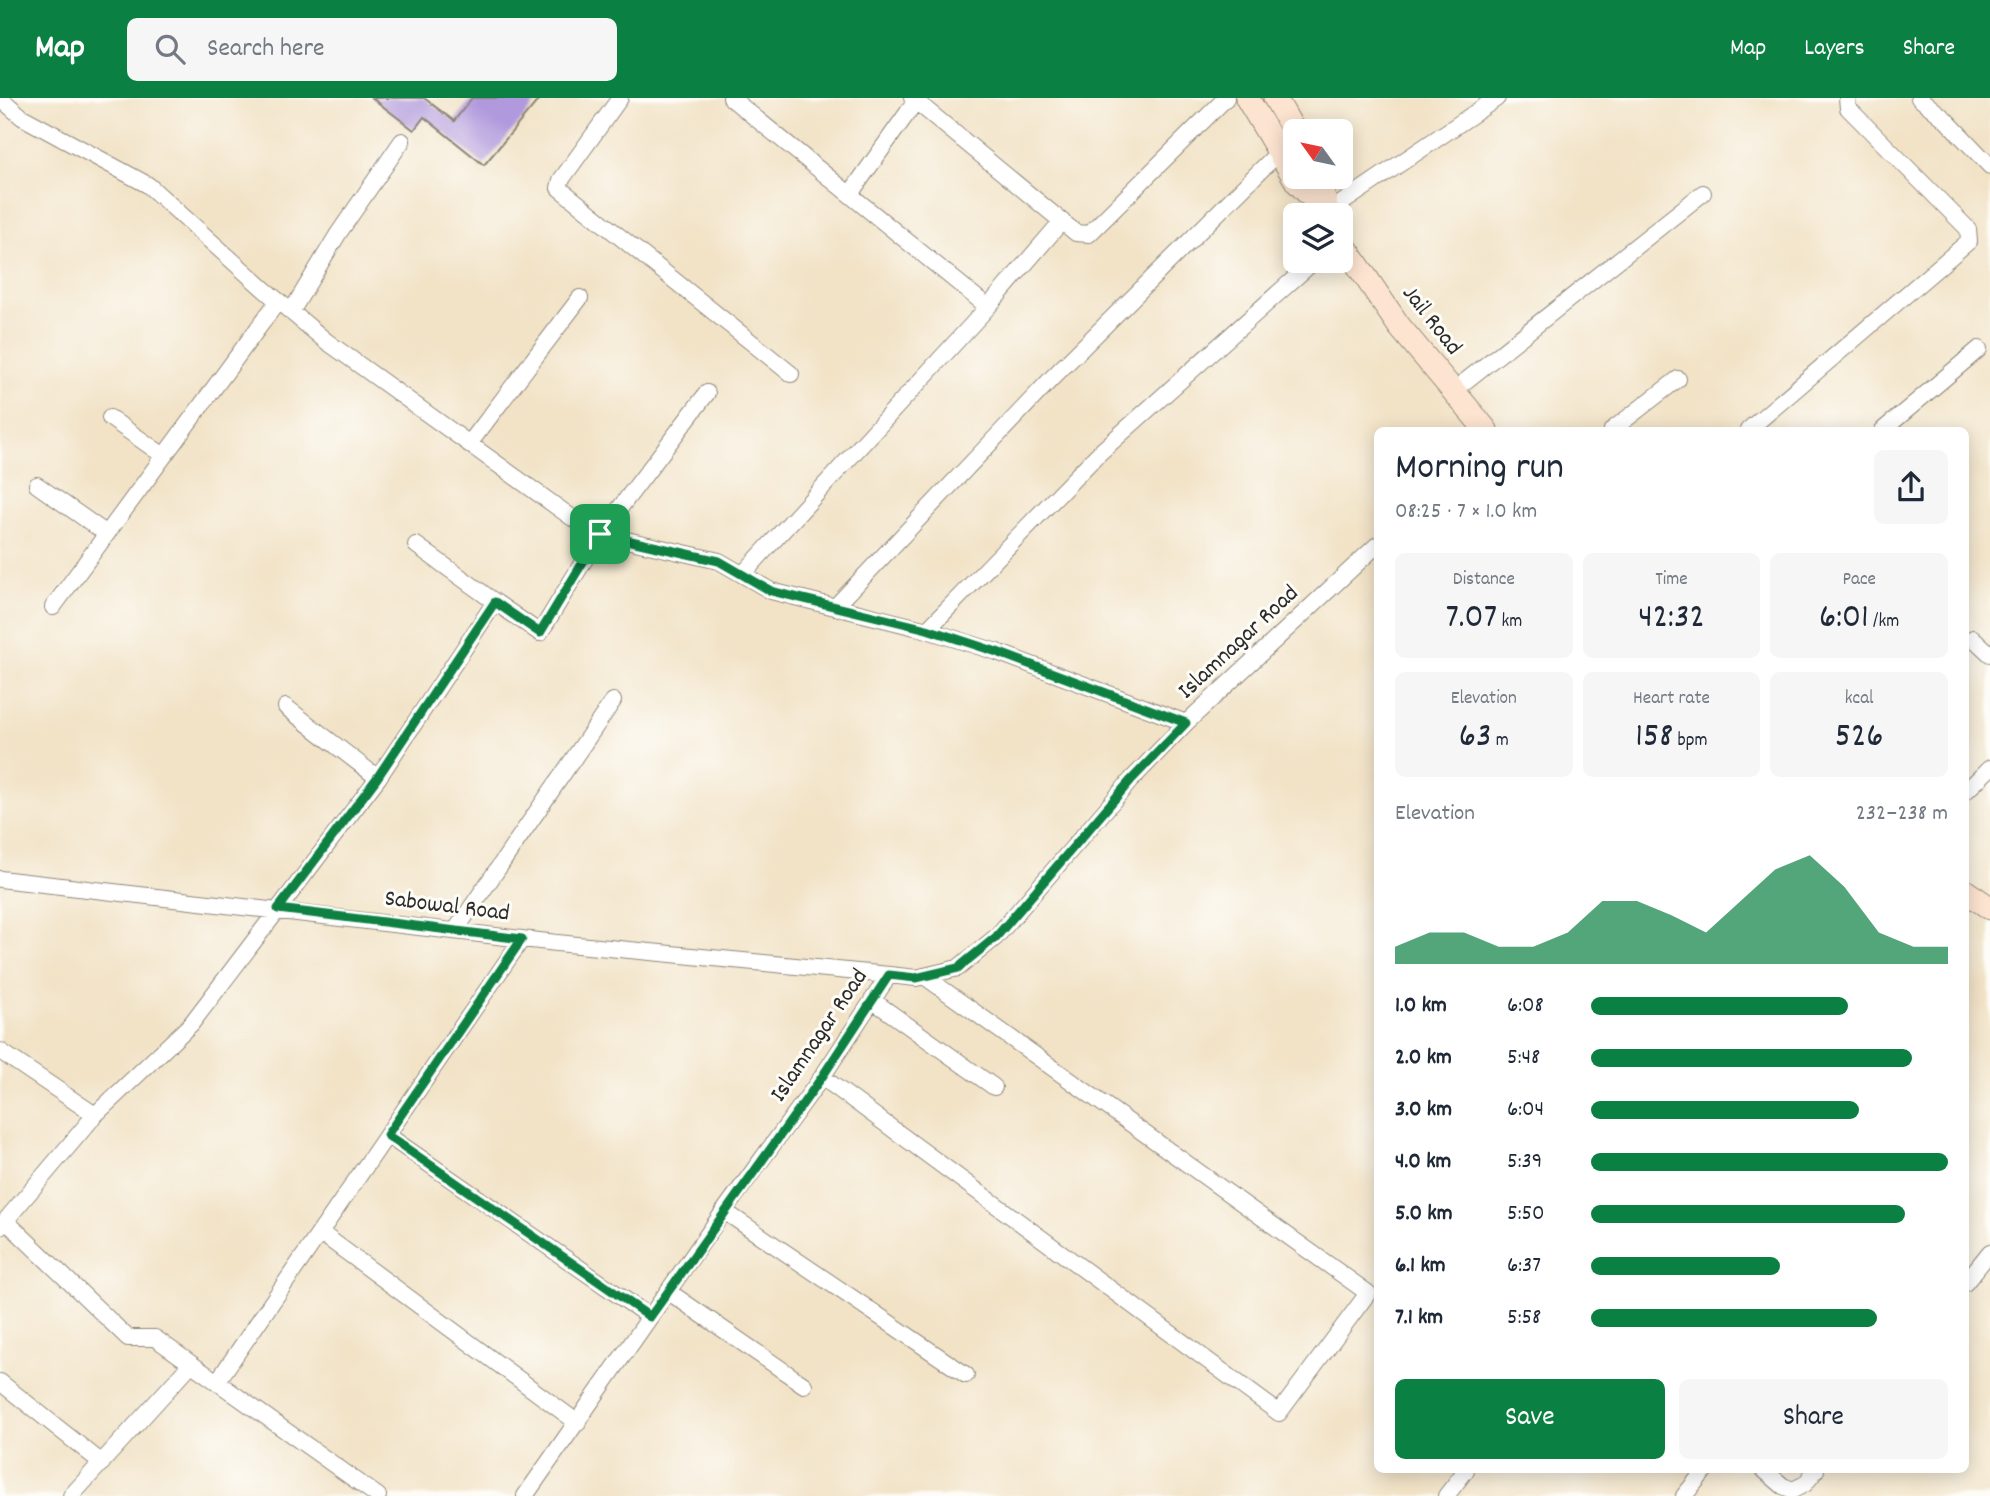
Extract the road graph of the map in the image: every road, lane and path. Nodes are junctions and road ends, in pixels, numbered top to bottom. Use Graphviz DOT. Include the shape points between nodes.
graph roads {
  1 [pos="0,98"];
  2 [pos="620,98"];
  3 [pos="731,98"];
  4 [pos="1226,98"];
  5 [pos="1247,98"];
  6 [pos="1275,98"];
  7 [pos="1847,98"];
  8 [pos="1919,98"];
  9 [pos="915,99"];
  10 [pos="1487,101"];
  11 [pos="1287,119"];
  12 [pos="402,141"];
  13 [pos="1279,152"];
  14 [pos="1990,166"];
  15 [pos="1703,193"];
  16 [pos="850,194"];
  17 [pos="1317,203"];
  18 [pos="1343,203"];
  19 [pos="1062,221"];
  20 [pos="1353,258"];
  21 [pos="1301,273"];
  22 [pos="580,298"];
  23 [pos="285,307"];
  24 [pos="988,307"];
  25 [pos="1979,349"];
  26 [pos="791,374"];
  27 [pos="1678,379"];
  28 [pos="1453,391"];
  29 [pos="707,393"];
  30 [pos="110,418"];
  31 [pos="1483,427"];
  32 [pos="1616,427"];
  33 [pos="1754,427"];
  34 [pos="1887,427"];
  35 [pos="469,443"];
  36 [pos="164,456"];
  37 [pos="37,485"];
  38 [pos="107,534"];
  39 [pos="600,534"];
  40 [pos="416,545"];
  41 [pos="1374,548"];
  42 [pos="743,574"];
  43 [pos="495,602"];
  44 [pos="53,607"];
  45 [pos="835,607"];
  46 [pos="927,629"];
  47 [pos="1973,638"];
  48 [pos="1990,654"];
  49 [pos="613,701"];
  50 [pos="286,707"];
  51 [pos="1186,723"];
  52 [pos="1990,768"];
  53 [pos="377,778"];
  54 [pos="1969,788"];
  55 [pos="0,878"];
  56 [pos="1969,894"];
  57 [pos="1990,908"];
  58 [pos="278,909"];
  59 [pos="455,931"];
  60 [pos="522,939"];
  61 [pos="889,975"];
  62 [pos="924,976"];
  63 [pos="872,1000"];
  64 [pos="0,1051"];
  65 [pos="822,1077"];
  66 [pos="994,1087"];
  67 [pos="95,1115"];
  68 [pos="387,1135"];
  69 [pos="724,1211"];
  70 [pos="3,1224"];
  71 [pos="321,1233"];
  72 [pos="1990,1252"];
  73 [pos="1969,1278"];
  74 [pos="668,1292"];
  75 [pos="650,1317"];
  76 [pos="191,1364"];
  77 [pos="966,1376"];
  78 [pos="217,1381"];
  79 [pos="0,1382"];
  80 [pos="804,1385"];
  81 [pos="578,1423"];
  82 [pos="102,1463"];
  83 [pos="1464,1473"];
  84 [pos="1703,1473"];
  85 [pos="1768,1473"];
  86 [pos="1814,1473"];
  87 [pos="72,1496"];
  88 [pos="378,1496"];
  89 [pos="525,1496"];
  90 [pos="1446,1496"];
  91 [pos="1684,1496"];
  1 -- 23 [label="street" via="22,117 148,185"];
  2 -- 26 [label="street" via="559,188"];
  3 -- 16 [label="street"];
  4 -- 19 [label="street" via="1096,230 1076,233"];
  5 -- 13 [label="main road"];
  6 -- 11 [label="main road"];
  7 -- 33 [label="street" via="1848,108 1968,229 1969,241"];
  8 -- 14 [label="street"];
  9 -- 16 [label="street"];
  9 -- 19 [label="street"];
  10 -- 18 [label="street"];
  12 -- 23 [label="street"];
  13 -- 17 [label="main road" via="1297,182"];
  13 -- 45 [label="street" via="1053,377"];
  15 -- 28 [label="street"];
  16 -- 24 [label="street"];
  19 -- 24 [label="street"];
  20 -- 28 [label="main road, Jail Road" via="1399,326"];
  21 -- 46 [label="street" via="1096,456"];
  22 -- 35 [label="street"];
  23 -- 35 [label="street"];
  23 -- 36 [label="street"];
  24 -- 42 [label="street"];
  25 -- 34 [label="street"];
  27 -- 32 [label="street"];
  28 -- 31 [label="main road, Jail Road"];
  29 -- 39 [label="street"];
  30 -- 36 [label="street"];
  35 -- 39 [label="street"];
  36 -- 38 [label="street"];
  37 -- 38 [label="street"];
  38 -- 44 [label="street"];
  39 -- 42 [label="street" via="719,561"];
  39 -- 43 [label="street" via="540,633"];
  40 -- 43 [label="street"];
  41 -- 51 [label="street, Islamnagar Road"];
  42 -- 45 [label="street" via="771,591"];
  43 -- 53 [label="street"];
  45 -- 46 [label="street"];
  46 -- 51 [label="street"];
  47 -- 48 [label="street"];
  49 -- 59 [label="street"];
  50 -- 53 [label="street"];
  51 -- 62 [label="street, Islamnagar Road" via="996,937 958,968"];
  52 -- 54 [label="street"];
  53 -- 58 [label="street"];
  55 -- 58 [label="street, Sabowal Road"];
  56 -- 57 [label="main road"];
  58 -- 59 [label="street, Sabowal Road"];
  58 -- 67 [label="street" via="191,1024"];
  59 -- 60 [label="street, Sabowal Road"];
  60 -- 61 [label="street, Sabowal Road"];
  60 -- 68 [label="street"];
  61 -- 62 [label="street, Islamnagar Road"];
  61 -- 63 [label="street, Islamnagar Road"];
  62 -- 65 [label="street" via="1368,1293 1279,1413"];
  63 -- 65 [label="street, Islamnagar Road"];
  63 -- 66 [label="street"];
  64 -- 67 [label="street"];
  65 -- 69 [label="street, Islamnagar Road"];
  67 -- 70 [label="street"];
  68 -- 71 [label="street"];
  68 -- 75 [label="street"];
  69 -- 74 [label="street, Islamnagar Road"];
  69 -- 77 [label="street"];
  70 -- 76 [label="street" via="128,1338 155,1338"];
  71 -- 78 [label="street"];
  71 -- 81 [label="street"];
  72 -- 73 [label="street"];
  74 -- 75 [label="street, Islamnagar Road"];
  74 -- 80 [label="street"];
  75 -- 81 [label="street, Islamnagar Road"];
  76 -- 78 [label="street"];
  76 -- 82 [label="street"];
  78 -- 88 [label="street"];
  79 -- 82 [label="street"];
  81 -- 89 [label="street, Islamnagar Road"];
  82 -- 87 [label="street"];
  83 -- 90 [label="street"];
  84 -- 91 [label="street"];
  85 -- 86 [label="street" via="1793,1490"];
}
